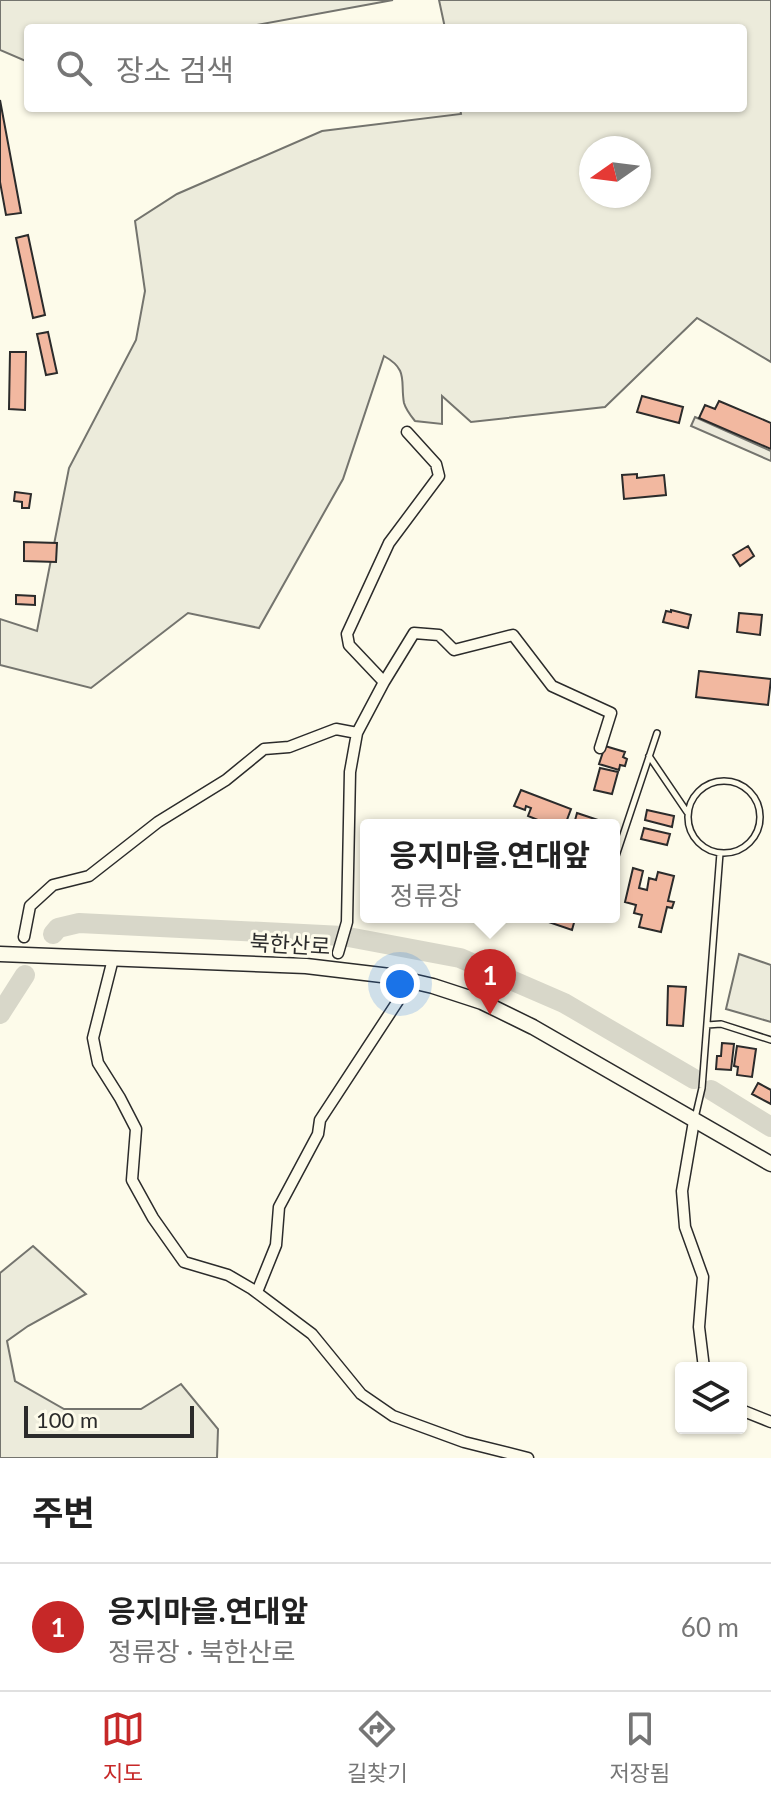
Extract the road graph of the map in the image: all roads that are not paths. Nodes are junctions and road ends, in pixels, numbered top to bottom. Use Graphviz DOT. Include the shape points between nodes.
graph roads {
  1 [pos="407,432"];
  2 [pos="384,682"];
  3 [pos="357,733"];
  4 [pos="657,733"];
  5 [pos="600,748"];
  6 [pos="649,756"];
  7 [pos="688,813"];
  8 [pos="620,844"];
  9 [pos="720,853"];
  10 [pos="24,937"];
  11 [pos="338,953"];
  12 [pos="0,954"];
  13 [pos="113,959"];
  14 [pos="411,981"];
  15 [pos="707,1025"];
  16 [pos="771,1040"];
  17 [pos="694,1121"];
  18 [pos="771,1164"];
  19 [pos="257,1292"];
  20 [pos="703,1362"];
  21 [pos="747,1412"];
  22 [pos="771,1422"];
  23 [pos="528,1458"];
  1 -- 2 [label="street" via="436,464 439,476 389,543 347,634 349,645"];
  2 -- 3 [label="street"];
  2 -- 5 [label="street" via="414,633 439,635 454,650 513,635 552,686 611,713"];
  3 -- 10 [label="street" via="336,729 289,747 264,749 89,876 53,885 30,906"];
  3 -- 11 [label="street" via="350,772 347,922"];
  4 -- 6 [label="lane"];
  6 -- 7 [label="lane"];
  6 -- 8 [label="lane"];
  7 -- 9 [label="lane" via="697,840"];
  7 -- 9 [label="lane" via="696,794 714,782 735,782 753,795 758,830 743,848"];
  9 -- 15 [label="lane"];
  12 -- 13 [label="street, 북한산로"];
  13 -- 14 [label="street, 북한산로" via="306,966"];
  13 -- 19 [label="street" via="93,1038 98,1063 136,1129 132,1180 184,1262 228,1275"];
  14 -- 17 [label="street, 북한산로" via="503,1011"];
  14 -- 19 [label="street" via="320,1120 318,1134 279,1207 276,1245"];
  15 -- 16 [label="lane" via="721,1024"];
  15 -- 17 [label="lane"];
  17 -- 18 [label="street, 북한산로"];
  17 -- 20 [label="street" via="682,1191 685,1227 703,1277 699,1327"];
  19 -- 23 [label="street" via="312,1334 361,1394 393,1416"];
  21 -- 22 [label="street"];
}
